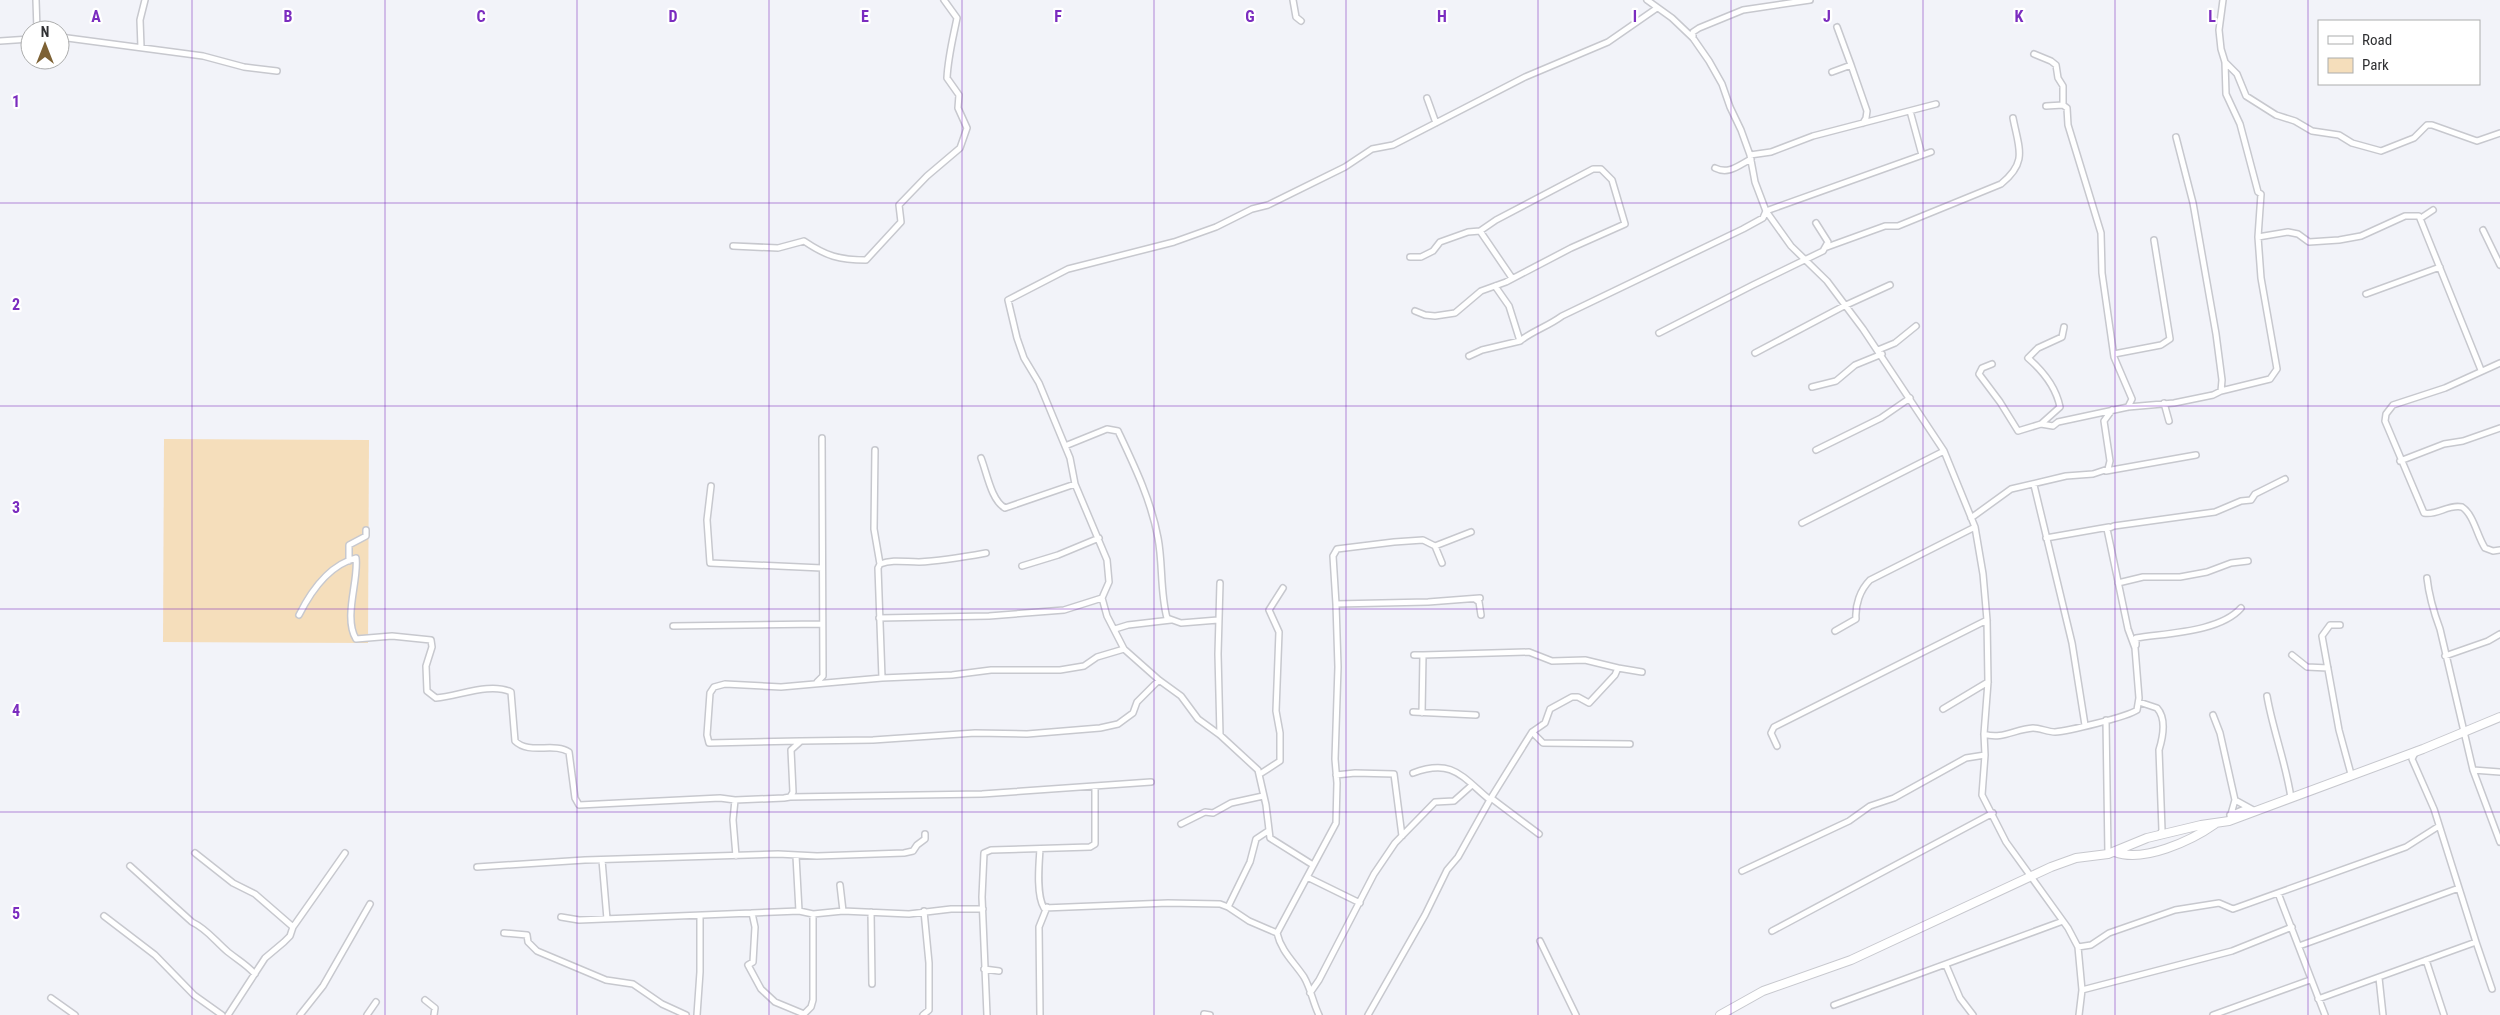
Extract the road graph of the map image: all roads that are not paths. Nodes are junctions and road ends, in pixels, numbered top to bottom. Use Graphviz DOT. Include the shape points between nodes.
graph roads {
  1 [pos="36,0"];
  2 [pos="145,0"];
  3 [pos="944,0"];
  4 [pos="1293,0"];
  5 [pos="1647,0"];
  6 [pos="1810,0"];
  7 [pos="2223,0"];
  8 [pos="1657,8"];
  9 [pos="36,20"];
  10 [pos="1301,21"];
  11 [pos="1837,27"];
  12 [pos="70,38"];
  13 [pos="1693,38"];
  14 [pos="20,40"];
  15 [pos="0,41"];
  16 [pos="141,46"];
  17 [pos="2034,54"];
  18 [pos="2225,62"];
  19 [pos="1850,66"];
  20 [pos="277,71"];
  21 [pos="1832,72"];
  22 [pos="1427,98"];
  23 [pos="1936,104"];
  24 [pos="2046,106"];
  25 [pos="2063,106"];
  26 [pos="1910,111"];
  27 [pos="2013,118"];
  28 [pos="1436,123"];
  29 [pos="1862,124"];
  30 [pos="2500,133"];
  31 [pos="2176,137"];
  32 [pos="1931,152"];
  33 [pos="1922,155"];
  34 [pos="1750,157"];
  35 [pos="1715,168"];
  36 [pos="2433,210"];
  37 [pos="1766,211"];
  38 [pos="2421,218"];
  39 [pos="1816,223"];
  40 [pos="2483,230"];
  41 [pos="1480,231"];
  42 [pos="2258,237"];
  43 [pos="2154,240"];
  44 [pos="733,246"];
  45 [pos="1827,247"];
  46 [pos="1410,257"];
  47 [pos="1805,260"];
  48 [pos="2500,265"];
  49 [pos="2440,267"];
  50 [pos="1512,278"];
  51 [pos="1890,285"];
  52 [pos="1495,286"];
  53 [pos="2366,294"];
  54 [pos="1844,306"];
  55 [pos="1415,311"];
  56 [pos="1916,326"];
  57 [pos="2064,327"];
  58 [pos="1660,333"];
  59 [pos="1520,341"];
  60 [pos="1880,352"];
  61 [pos="1755,354"];
  62 [pos="2114,354"];
  63 [pos="1469,356"];
  64 [pos="2500,363"];
  65 [pos="1992,364"];
  66 [pos="2482,370"];
  67 [pos="1812,387"];
  68 [pos="2221,391"];
  69 [pos="1910,398"];
  70 [pos="2164,403"];
  71 [pos="2128,407"];
  72 [pos="2112,410"];
  73 [pos="2168,421"];
  74 [pos="2041,424"];
  75 [pos="2500,428"];
  76 [pos="822,438"];
  77 [pos="1065,446"];
  78 [pos="876,450"];
  79 [pos="1816,450"];
  80 [pos="1944,451"];
  81 [pos="2196,455"];
  82 [pos="981,458"];
  83 [pos="2400,461"];
  84 [pos="2104,472"];
  85 [pos="2285,479"];
  86 [pos="1075,484"];
  87 [pos="2034,485"];
  88 [pos="711,486"];
  89 [pos="1971,518"];
  90 [pos="1802,523"];
  91 [pos="1975,527"];
  92 [pos="2109,527"];
  93 [pos="366,530"];
  94 [pos="1471,532"];
  95 [pos="1098,538"];
  96 [pos="2046,538"];
  97 [pos="1435,546"];
  98 [pos="2500,550"];
  99 [pos="986,553"];
  100 [pos="349,561"];
  101 [pos="2248,561"];
  102 [pos="1442,563"];
  103 [pos="880,564"];
  104 [pos="1022,566"];
  105 [pos="822,568"];
  106 [pos="2427,578"];
  107 [pos="1220,583"];
  108 [pos="2118,583"];
  109 [pos="1283,588"];
  110 [pos="1102,598"];
  111 [pos="1336,604"];
  112 [pos="2241,608"];
  113 [pos="299,615"];
  114 [pos="1481,615"];
  115 [pos="879,618"];
  116 [pos="1171,620"];
  117 [pos="1218,620"];
  118 [pos="1987,620"];
  119 [pos="822,624"];
  120 [pos="2340,624"];
  121 [pos="673,626"];
  122 [pos="1115,629"];
  123 [pos="1835,631"];
  124 [pos="2500,634"];
  125 [pos="2135,648"];
  126 [pos="1124,649"];
  127 [pos="1414,655"];
  128 [pos="1423,655"];
  129 [pos="2292,655"];
  130 [pos="2445,656"];
  131 [pos="1618,668"];
  132 [pos="2328,668"];
  133 [pos="1642,672"];
  134 [pos="882,678"];
  135 [pos="1159,680"];
  136 [pos="1988,682"];
  137 [pos="816,683"];
  138 [pos="2268,696"];
  139 [pos="2139,702"];
  140 [pos="1943,708"];
  141 [pos="1413,712"];
  142 [pos="1422,713"];
  143 [pos="2213,714"];
  144 [pos="1476,715"];
  145 [pos="2500,716"];
  146 [pos="2106,720"];
  147 [pos="2085,725"];
  148 [pos="2465,731"];
  149 [pos="1532,732"];
  150 [pos="1984,734"];
  151 [pos="1220,735"];
  152 [pos="801,741"];
  153 [pos="1630,744"];
  154 [pos="1777,746"];
  155 [pos="2416,751"];
  156 [pos="1985,755"];
  157 [pos="2398,757"];
  158 [pos="2412,759"];
  159 [pos="2474,770"];
  160 [pos="2500,772"];
  161 [pos="1413,773"];
  162 [pos="1260,774"];
  163 [pos="2351,774"];
  164 [pos="1336,775"];
  165 [pos="1151,782"];
  166 [pos="1472,785"];
  167 [pos="1095,786"];
  168 [pos="1263,796"];
  169 [pos="790,797"];
  170 [pos="2291,798"];
  171 [pos="1490,799"];
  172 [pos="736,800"];
  173 [pos="2235,800"];
  174 [pos="2246,808"];
  175 [pos="2255,811"];
  176 [pos="1993,813"];
  177 [pos="2230,818"];
  178 [pos="2218,822"];
  179 [pos="1181,824"];
  180 [pos="2439,826"];
  181 [pos="2498,828"];
  182 [pos="1268,832"];
  183 [pos="2163,833"];
  184 [pos="925,834"];
  185 [pos="1539,834"];
  186 [pos="1402,836"];
  187 [pos="2500,842"];
  188 [pos="1040,850"];
  189 [pos="195,853"];
  190 [pos="345,853"];
  191 [pos="2111,853"];
  192 [pos="736,856"];
  193 [pos="796,856"];
  194 [pos="602,860"];
  195 [pos="1313,865"];
  196 [pos="130,866"];
  197 [pos="477,867"];
  198 [pos="1742,871"];
  199 [pos="1307,877"];
  200 [pos="2033,877"];
  201 [pos="840,885"];
  202 [pos="2458,888"];
  203 [pos="2278,893"];
  204 [pos="1360,903"];
  205 [pos="370,904"];
  206 [pos="1228,907"];
  207 [pos="1047,908"];
  208 [pos="983,909"];
  209 [pos="799,911"];
  210 [pos="843,911"];
  211 [pos="924,911"];
  212 [pos="871,912"];
  213 [pos="752,913"];
  214 [pos="813,914"];
  215 [pos="104,916"];
  216 [pos="700,916"];
  217 [pos="561,917"];
  218 [pos="607,919"];
  219 [pos="2063,921"];
  220 [pos="293,927"];
  221 [pos="2292,927"];
  222 [pos="1772,931"];
  223 [pos="504,933"];
  224 [pos="1277,933"];
  225 [pos="1540,942"];
  226 [pos="2476,942"];
  227 [pos="2299,946"];
  228 [pos="2078,947"];
  229 [pos="2426,960"];
  230 [pos="1946,965"];
  231 [pos="984,969"];
  232 [pos="999,971"];
  233 [pos="256,974"];
  234 [pos="2379,978"];
  235 [pos="2310,980"];
  236 [pos="872,984"];
  237 [pos="2492,989"];
  238 [pos="2082,990"];
  239 [pos="1310,993"];
  240 [pos="51,998"];
  241 [pos="2318,999"];
  242 [pos="425,1000"];
  243 [pos="376,1002"];
  244 [pos="1834,1005"];
  245 [pos="803,1014"];
  246 [pos="75,1015"];
  247 [pos="222,1015"];
  248 [pos="228,1015"];
  249 [pos="300,1015"];
  250 [pos="367,1015"];
  251 [pos="434,1015"];
  252 [pos="686,1015"];
  253 [pos="697,1015"];
  254 [pos="923,1015"];
  255 [pos="987,1015"];
  256 [pos="1040,1015"];
  257 [pos="1319,1015"];
  258 [pos="1368,1015"];
  259 [pos="1576,1015"];
  260 [pos="1720,1015"];
  261 [pos="1973,1015"];
  262 [pos="2079,1015"];
  263 [pos="2213,1015"];
  264 [pos="2325,1015"];
  265 [pos="2382,1015"];
  266 [pos="2444,1015"];
  1 -- 9 [label="street"];
  2 -- 16 [label="street" via="140,20"];
  3 -- 44 [label="street" via="957,18 948,54 947,78 959,95 958,108 967,128 960,148 899,205 901,222 866,260 841,260 818,251 804,241 778,248"];
  4 -- 10 [label="street" via="1296,17"];
  5 -- 8 [label="street"];
  6 -- 13 [label="street" via="1742,10 1699,28 1693,32"];
  7 -- 18 [label="street" via="2219,30"];
  8 -- 13 [label="street"];
  8 -- 28 [label="street" via="1608,42 1525,77"];
  11 -- 19 [label="street"];
  12 -- 16 [label="street"];
  13 -- 34 [label="street" via="1722,84"];
  14 -- 15 [label="street"];
  16 -- 20 [label="street"];
  17 -- 25 [label="street" via="2056,65 2063,86"];
  18 -- 30 [label="street" via="2237,74 2246,96 2276,115 2296,121 2312,131 2339,135 2374,150 2388,150 2414,138 2426,125 2477,141"];
  18 -- 42 [label="street" via="2226,94 2240,124 2261,194"];
  19 -- 21 [label="street"];
  19 -- 29 [label="street" via="1867,111"];
  22 -- 28 [label="street"];
  23 -- 26 [label="street"];
  24 -- 25 [label="street"];
  25 -- 62 [label="street" via="2067,108 2068,125 2101,233 2102,273"];
  26 -- 29 [label="street"];
  26 -- 33 [label="street"];
  27 -- 45 [label="street" via="2021,160 2012,176 2001,184 1898,226 1885,226"];
  28 -- 77 [label="street" via="1393,145 1372,149 1336,171 1216,227 1174,242 1068,269 1008,300 1024,358 1039,383"];
  29 -- 34 [label="street" via="1812,136"];
  31 -- 68 [label="street" via="2193,202 2216,334"];
  32 -- 33 [label="street"];
  33 -- 37 [label="street"];
  34 -- 35 [label="street" via="1732,170"];
  34 -- 37 [label="street"];
  36 -- 38 [label="street"];
  37 -- 47 [label="street"];
  37 -- 59 [label="street" via="1764,218 1562,316 1547,328 1535,329"];
  38 -- 42 [label="street" via="2405,216 2361,236 2340,240 2309,242 2288,232"];
  38 -- 49 [label="street"];
  39 -- 45 [label="street" via="1828,242"];
  40 -- 48 [label="street"];
  41 -- 46 [label="street" via="1440,242 1422,257"];
  41 -- 50 [label="street"];
  41 -- 50 [label="street" via="1593,169 1601,168 1612,180 1625,224"];
  42 -- 68 [label="street" via="2261,278 2277,370 2264,381"];
  43 -- 62 [label="street" via="2170,339 2161,345"];
  45 -- 47 [label="street"];
  47 -- 54 [label="street" via="1827,281"];
  47 -- 58 [label="street"];
  49 -- 53 [label="street"];
  49 -- 66 [label="street"];
  50 -- 52 [label="street"];
  51 -- 54 [label="street"];
  52 -- 55 [label="street" via="1481,291 1455,313 1435,316"];
  52 -- 59 [label="street" via="1508,306"];
  54 -- 60 [label="street"];
  54 -- 61 [label="street"];
  56 -- 60 [label="street"];
  57 -- 74 [label="street" via="2062,337 2038,348 2028,358 2045,375 2060,407"];
  59 -- 63 [label="street"];
  60 -- 67 [label="street" via="1855,364 1836,381"];
  60 -- 69 [label="street"];
  62 -- 71 [label="street" via="2132,399"];
  64 -- 66 [label="street"];
  65 -- 74 [label="street" via="1982,368 1979,374 2018,431"];
  66 -- 83 [label="street" via="2445,388 2391,407 2385,421"];
  68 -- 70 [label="street"];
  69 -- 79 [label="street" via="1882,418"];
  69 -- 80 [label="street"];
  70 -- 71 [label="street"];
  70 -- 73 [label="street"];
  71 -- 72 [label="street"];
  72 -- 74 [label="street" via="2058,422 2053,426"];
  72 -- 84 [label="street" via="2104,421 2110,460"];
  75 -- 83 [label="street"];
  76 -- 105 [label="street"];
  77 -- 86 [label="street"];
  77 -- 116 [label="street" via="1107,429 1118,431 1151,507 1160,551 1163,604 1167,618"];
  78 -- 103 [label="street" via="874,529"];
  80 -- 89 [label="street"];
  80 -- 90 [label="street"];
  81 -- 84 [label="street"];
  82 -- 86 [label="street" via="994,495 1005,508"];
  83 -- 98 [label="street" via="2408,472 2424,513 2462,507 2469,514 2485,548"];
  84 -- 87 [label="street" via="2066,476"];
  85 -- 92 [label="street" via="2255,494 2251,500 2220,511"];
  86 -- 95 [label="street"];
  87 -- 89 [label="street" via="2011,489"];
  87 -- 96 [label="street"];
  88 -- 105 [label="street" via="708,520 710,563"];
  89 -- 91 [label="street"];
  91 -- 118 [label="street" via="1984,574"];
  91 -- 123 [label="street" via="1870,580 1857,604 1856,618"];
  92 -- 96 [label="street"];
  92 -- 108 [label="street" via="2106,532"];
  93 -- 100 [label="street" via="366,536 349,545"];
  94 -- 97 [label="street"];
  95 -- 104 [label="street"];
  95 -- 110 [label="street" via="1109,568 1109,582"];
  96 -- 147 [label="street" via="2072,643"];
  97 -- 102 [label="street"];
  97 -- 111 [label="street" via="1423,540 1338,549 1333,556"];
  99 -- 103 [label="street" via="917,562 892,560"];
  100 -- 113 [label="street" via="335,568 312,590"];
  100 -- 172 [label="street" via="357,559 352,595 356,639 392,636 431,640 426,666 427,691 436,698 473,691 512,692 515,741 523,747 569,752 575,798 579,805 720,798"];
  101 -- 108 [label="street" via="2180,577 2143,577"];
  103 -- 115 [label="street"];
  105 -- 119 [label="street"];
  106 -- 130 [label="street"];
  107 -- 117 [label="street"];
  108 -- 125 [label="street"];
  109 -- 162 [label="street" via="1269,610 1279,632 1276,711 1280,761"];
  110 -- 115 [label="street" via="1064,610 989,616"];
  110 -- 122 [label="street"];
  111 -- 114 [label="street" via="1477,598"];
  111 -- 164 [label="street"];
  112 -- 125 [label="street" via="2230,619 2218,624 2136,638"];
  115 -- 134 [label="street"];
  116 -- 117 [label="street"];
  116 -- 122 [label="street"];
  117 -- 151 [label="street"];
  118 -- 136 [label="street"];
  118 -- 154 [label="street" via="1774,727 1771,733"];
  119 -- 121 [label="street"];
  119 -- 137 [label="street" via="823,676"];
  120 -- 132 [label="street" via="2330,625 2322,633"];
  122 -- 126 [label="street"];
  124 -- 130 [label="street"];
  125 -- 139 [label="street"];
  126 -- 134 [label="street" via="1084,666 1060,670 1001,669"];
  126 -- 135 [label="street"];
  127 -- 128 [label="street"];
  128 -- 131 [label="street" via="1529,652 1552,661 1585,660"];
  128 -- 142 [label="street"];
  129 -- 132 [label="street" via="2307,667"];
  130 -- 148 [label="street"];
  131 -- 133 [label="street"];
  131 -- 149 [label="street" via="1589,703 1572,697 1550,709 1545,723"];
  132 -- 163 [label="street"];
  134 -- 137 [label="street"];
  135 -- 151 [label="street" via="1181,696 1198,719"];
  135 -- 152 [label="street" via="1137,702 1133,713 1118,724 1100,728 1027,734 975,733"];
  136 -- 140 [label="street"];
  136 -- 150 [label="street"];
  137 -- 152 [label="street" via="781,687 725,684 714,687 710,693 709,743"];
  138 -- 170 [label="street" via="2288,773"];
  139 -- 146 [label="street" via="2137,710 2132,713"];
  139 -- 183 [label="street" via="2157,708 2162,717 2163,738 2159,750"];
  141 -- 142 [label="street"];
  142 -- 144 [label="street"];
  143 -- 173 [label="street"];
  145 -- 148 [label="street"];
  146 -- 147 [label="street"];
  146 -- 191 [label="street"];
  147 -- 150 [label="street" via="2056,732 2033,728 2005,736"];
  148 -- 155 [label="street"];
  148 -- 159 [label="street"];
  149 -- 153 [label="street" via="1543,743"];
  149 -- 171 [label="street"];
  150 -- 156 [label="street"];
  151 -- 162 [label="street"];
  152 -- 169 [label="street" via="791,750 794,785"];
  155 -- 157 [label="street"];
  155 -- 158 [label="street"];
  156 -- 176 [label="street" via="1981,790"];
  156 -- 198 [label="street" via="1966,758 1894,798 1870,806 1849,821"];
  157 -- 158 [label="street"];
  157 -- 163 [label="street"];
  158 -- 180 [label="street"];
  159 -- 160 [label="street"];
  159 -- 181 [label="street"];
  161 -- 166 [label="street" via="1445,768 1461,773"];
  162 -- 168 [label="street"];
  163 -- 170 [label="street"];
  164 -- 186 [label="street" via="1394,774"];
  164 -- 195 [label="street" via="1336,823"];
  165 -- 167 [label="street"];
  166 -- 171 [label="street"];
  166 -- 186 [label="street" via="1454,801 1435,802"];
  167 -- 169 [label="street" via="982,794"];
  167 -- 188 [label="street" via="1095,844"];
  168 -- 179 [label="street" via="1231,803 1213,813 1204,812"];
  168 -- 182 [label="street"];
  169 -- 172 [label="street"];
  170 -- 175 [label="street"];
  171 -- 185 [label="street"];
  171 -- 258 [label="street" via="1458,857 1447,870"];
  172 -- 192 [label="street"];
  173 -- 174 [label="street"];
  173 -- 177 [label="street"];
  174 -- 175 [label="street"];
  174 -- 177 [label="street"];
  175 -- 177 [label="street"];
  176 -- 200 [label="street" via="2006,842"];
  176 -- 222 [label="street"];
  177 -- 178 [label="street"];
  178 -- 183 [label="street"];
  178 -- 191 [label="street" via="2201,834 2157,851 2126,856"];
  180 -- 202 [label="street"];
  180 -- 203 [label="street" via="2406,846"];
  181 -- 187 [label="street"];
  182 -- 195 [label="street" via="1273,842"];
  182 -- 206 [label="street" via="1256,839 1250,862"];
  183 -- 191 [label="street"];
  184 -- 193 [label="street" via="925,839 910,852"];
  186 -- 204 [label="street" via="1374,874"];
  188 -- 207 [label="street" via="1041,901"];
  188 -- 208 [label="street" via="986,851"];
  189 -- 220 [label="street" via="233,883 255,894"];
  190 -- 220 [label="street"];
  191 -- 200 [label="street" via="2076,858"];
  192 -- 193 [label="street"];
  192 -- 194 [label="street"];
  193 -- 209 [label="street"];
  194 -- 197 [label="street"];
  194 -- 218 [label="street"];
  195 -- 199 [label="street"];
  196 -- 233 [label="street"];
  199 -- 204 [label="street"];
  199 -- 224 [label="street"];
  200 -- 219 [label="street"];
  200 -- 260 [label="street" via="1851,960 1763,991"];
  201 -- 210 [label="street"];
  202 -- 226 [label="street"];
  202 -- 227 [label="street"];
  203 -- 221 [label="street"];
  203 -- 228 [label="street" via="2233,909 2219,903 2175,910 2109,933 2091,945"];
  204 -- 239 [label="street"];
  205 -- 249 [label="street" via="323,986"];
  206 -- 207 [label="street" via="1168,903"];
  206 -- 224 [label="street" via="1249,921"];
  207 -- 256 [label="street" via="1039,927"];
  208 -- 211 [label="street"];
  208 -- 231 [label="street"];
  209 -- 213 [label="street"];
  209 -- 214 [label="street"];
  210 -- 212 [label="street"];
  210 -- 214 [label="street"];
  211 -- 212 [label="street" via="909,914"];
  211 -- 254 [label="street" via="929,1010"];
  212 -- 236 [label="street"];
  213 -- 216 [label="street"];
  213 -- 245 [label="street" via="755,927 753,962 748,965 761,989 775,1002"];
  214 -- 245 [label="street" via="813,1000"];
  215 -- 247 [label="street" via="155,955 194,994"];
  216 -- 218 [label="street"];
  216 -- 253 [label="street"];
  217 -- 218 [label="street"];
  219 -- 228 [label="street"];
  219 -- 230 [label="street"];
  220 -- 233 [label="street" via="290,936 265,958"];
  221 -- 227 [label="street"];
  221 -- 238 [label="street" via="2232,951"];
  223 -- 252 [label="street" via="527,934 528,941 537,951 606,980 633,984 662,1004"];
  224 -- 239 [label="street" via="1279,943 1305,979"];
  225 -- 259 [label="street"];
  226 -- 229 [label="street"];
  226 -- 237 [label="street"];
  227 -- 235 [label="street"];
  228 -- 238 [label="street"];
  229 -- 234 [label="street"];
  229 -- 266 [label="street"];
  230 -- 244 [label="street"];
  230 -- 261 [label="street" via="1960,998"];
  231 -- 232 [label="street"];
  231 -- 255 [label="street"];
  233 -- 248 [label="street"];
  234 -- 241 [label="street"];
  234 -- 265 [label="street"];
  235 -- 241 [label="street"];
  235 -- 263 [label="street"];
  238 -- 262 [label="street"];
  239 -- 257 [label="street"];
  240 -- 246 [label="street"];
  241 -- 264 [label="street"];
  242 -- 251 [label="street" via="435,1008"];
  243 -- 250 [label="street"];
}
